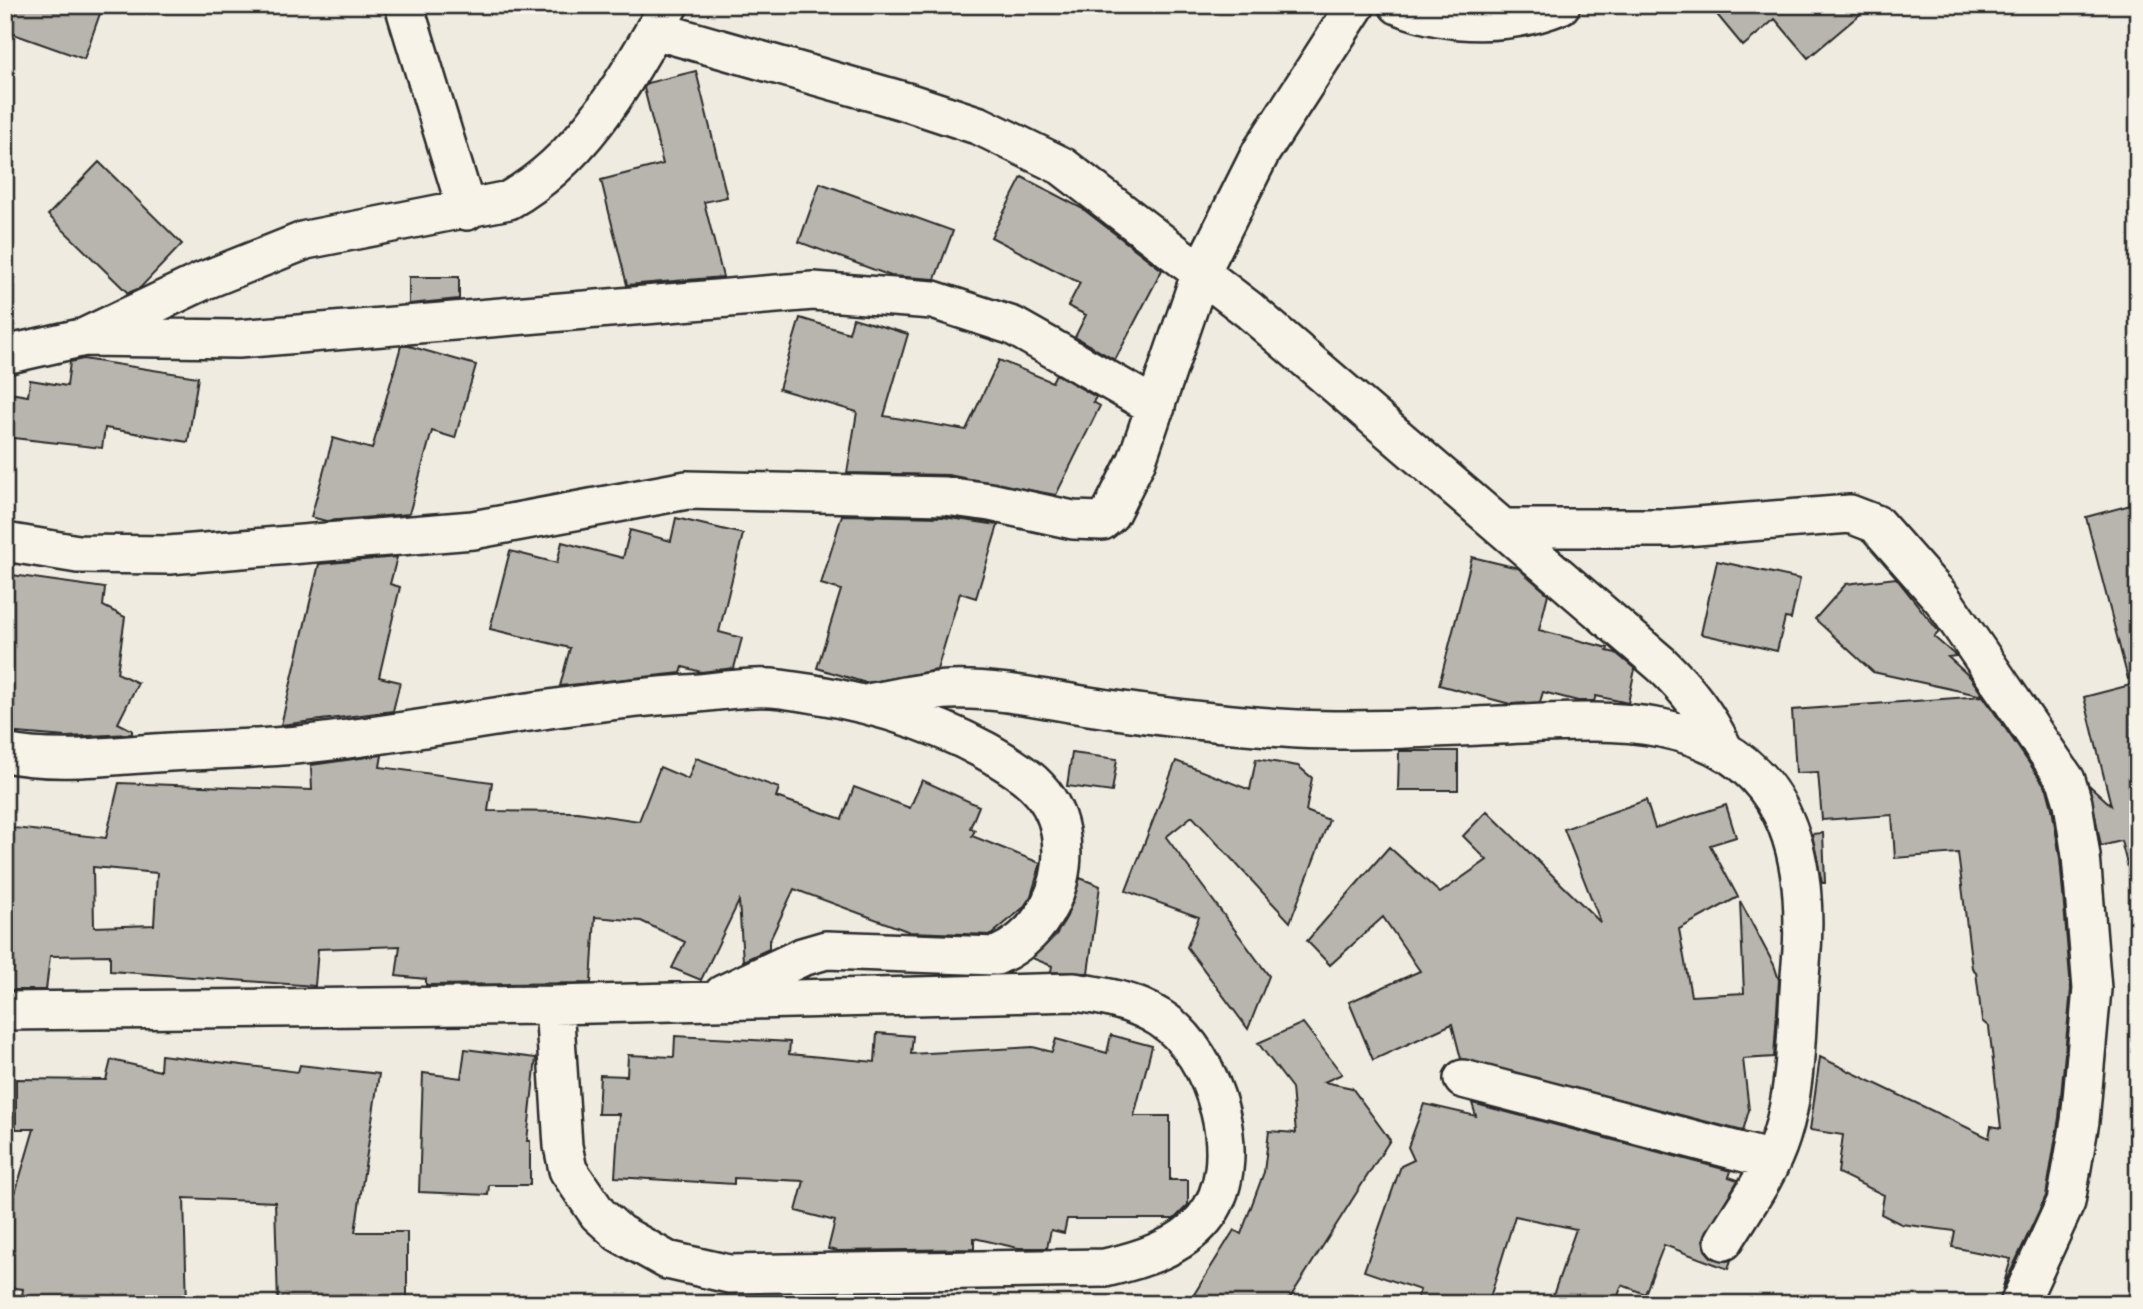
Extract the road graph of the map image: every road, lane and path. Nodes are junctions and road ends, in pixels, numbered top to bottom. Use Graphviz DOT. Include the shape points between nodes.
graph roads {
  1 [pos="404,5"];
  2 [pos="1356,5"];
  3 [pos="1398,5"];
  4 [pos="1562,5"];
  5 [pos="662,18"];
  6 [pos="467,211"];
  7 [pos="1202,272"];
  8 [pos="85,337"];
  9 [pos="5,355"];
  10 [pos="1156,407"];
  11 [pos="1505,527"];
  12 [pos="5,542"];
  13 [pos="862,704"];
  14 [pos="1724,750"];
  15 [pos="5,753"];
  16 [pos="709,1001"];
  17 [pos="554,1005"];
  18 [pos="5,1011"];
  19 [pos="1463,1079"];
  20 [pos="1772,1160"];
  21 [pos="1724,1241"];
  22 [pos="2019,1304"];
  1 -- 6 [label="street"];
  2 -- 7 [label="street" via="1261,152"];
  3 -- 4 [label="street" via="1425,16 1497,22"];
  5 -- 6 [label="street" via="601,116 564,162 509,200"];
  5 -- 7 [label="street" via="980,126 1062,166"];
  6 -- 8 [label="street" via="306,240 203,281"];
  7 -- 10 [label="street"];
  7 -- 11 [label="street"];
  8 -- 9 [label="street"];
  8 -- 10 [label="street" via="238,339 813,291 933,300 1013,326"];
  10 -- 12 [label="street" via="1110,514 1096,522 944,496 687,490 473,530 169,555 78,554"];
  11 -- 14 [label="street" via="1689,691"];
  11 -- 22 [label="street" via="1672,528 1850,514 1877,524 1943,600 2066,779 2081,856 2092,989 2080,1121 2066,1202"];
  13 -- 14 [label="street" via="949,690 1206,723 1354,732 1580,723 1659,727"];
  13 -- 15 [label="street" via="778,688 611,699 314,744 59,758"];
  13 -- 16 [label="street" via="891,709 958,736 1036,783 1048,799 1062,841 1063,857 1049,907 1015,948 996,956 826,950"];
  14 -- 20 [label="street" via="1744,764 1776,803 1791,831 1800,871 1804,933 1789,1099"];
  16 -- 17 [label="street"];
  16 -- 17 [label="street" via="1074,992 1135,1005 1163,1019 1194,1055 1215,1090 1226,1148 1214,1204 1190,1231 1148,1258 1105,1268 729,1273 667,1260 619,1233 568,1170"];
  17 -- 18 [label="street"];
  19 -- 20 [label="street"];
  20 -- 21 [label="street"];
}
